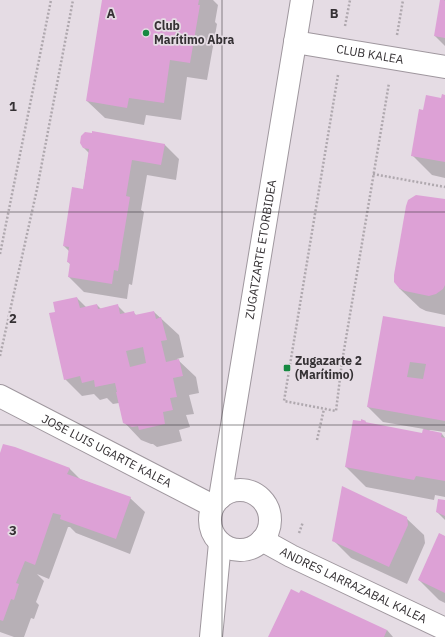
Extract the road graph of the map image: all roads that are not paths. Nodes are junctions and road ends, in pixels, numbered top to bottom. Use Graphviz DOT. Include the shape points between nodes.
graph roads {
  1 [pos="302,0"];
  2 [pos="296,42"];
  3 [pos="445,67"];
  4 [pos="0,396"];
  5 [pos="217,502"];
  6 [pos="262,540"];
  7 [pos="220,543"];
  8 [pos="445,629"];
  9 [pos="211,637"];
  1 -- 2 [label="street, ZUGATZARTE ETORBIDEA"];
  2 -- 3 [label="street, CLUB KALEA"];
  2 -- 5 [label="street, ZUGATZARTE ETORBIDEA"];
  4 -- 5 [label="street, JOSE LUIS UGARTE KALEA"];
  5 -- 6 [label="street" via="231,491 255,494 267,507 270,516 267,533"];
  5 -- 7 [label="street, ZUGATZARTE ETORBIDEA" via="210,516 210,526"];
  6 -- 7 [label="street" via="247,550 229,548"];
  6 -- 8 [label="street, ANDRES LARRAZABAL KALEA"];
  7 -- 9 [label="street"];
}
